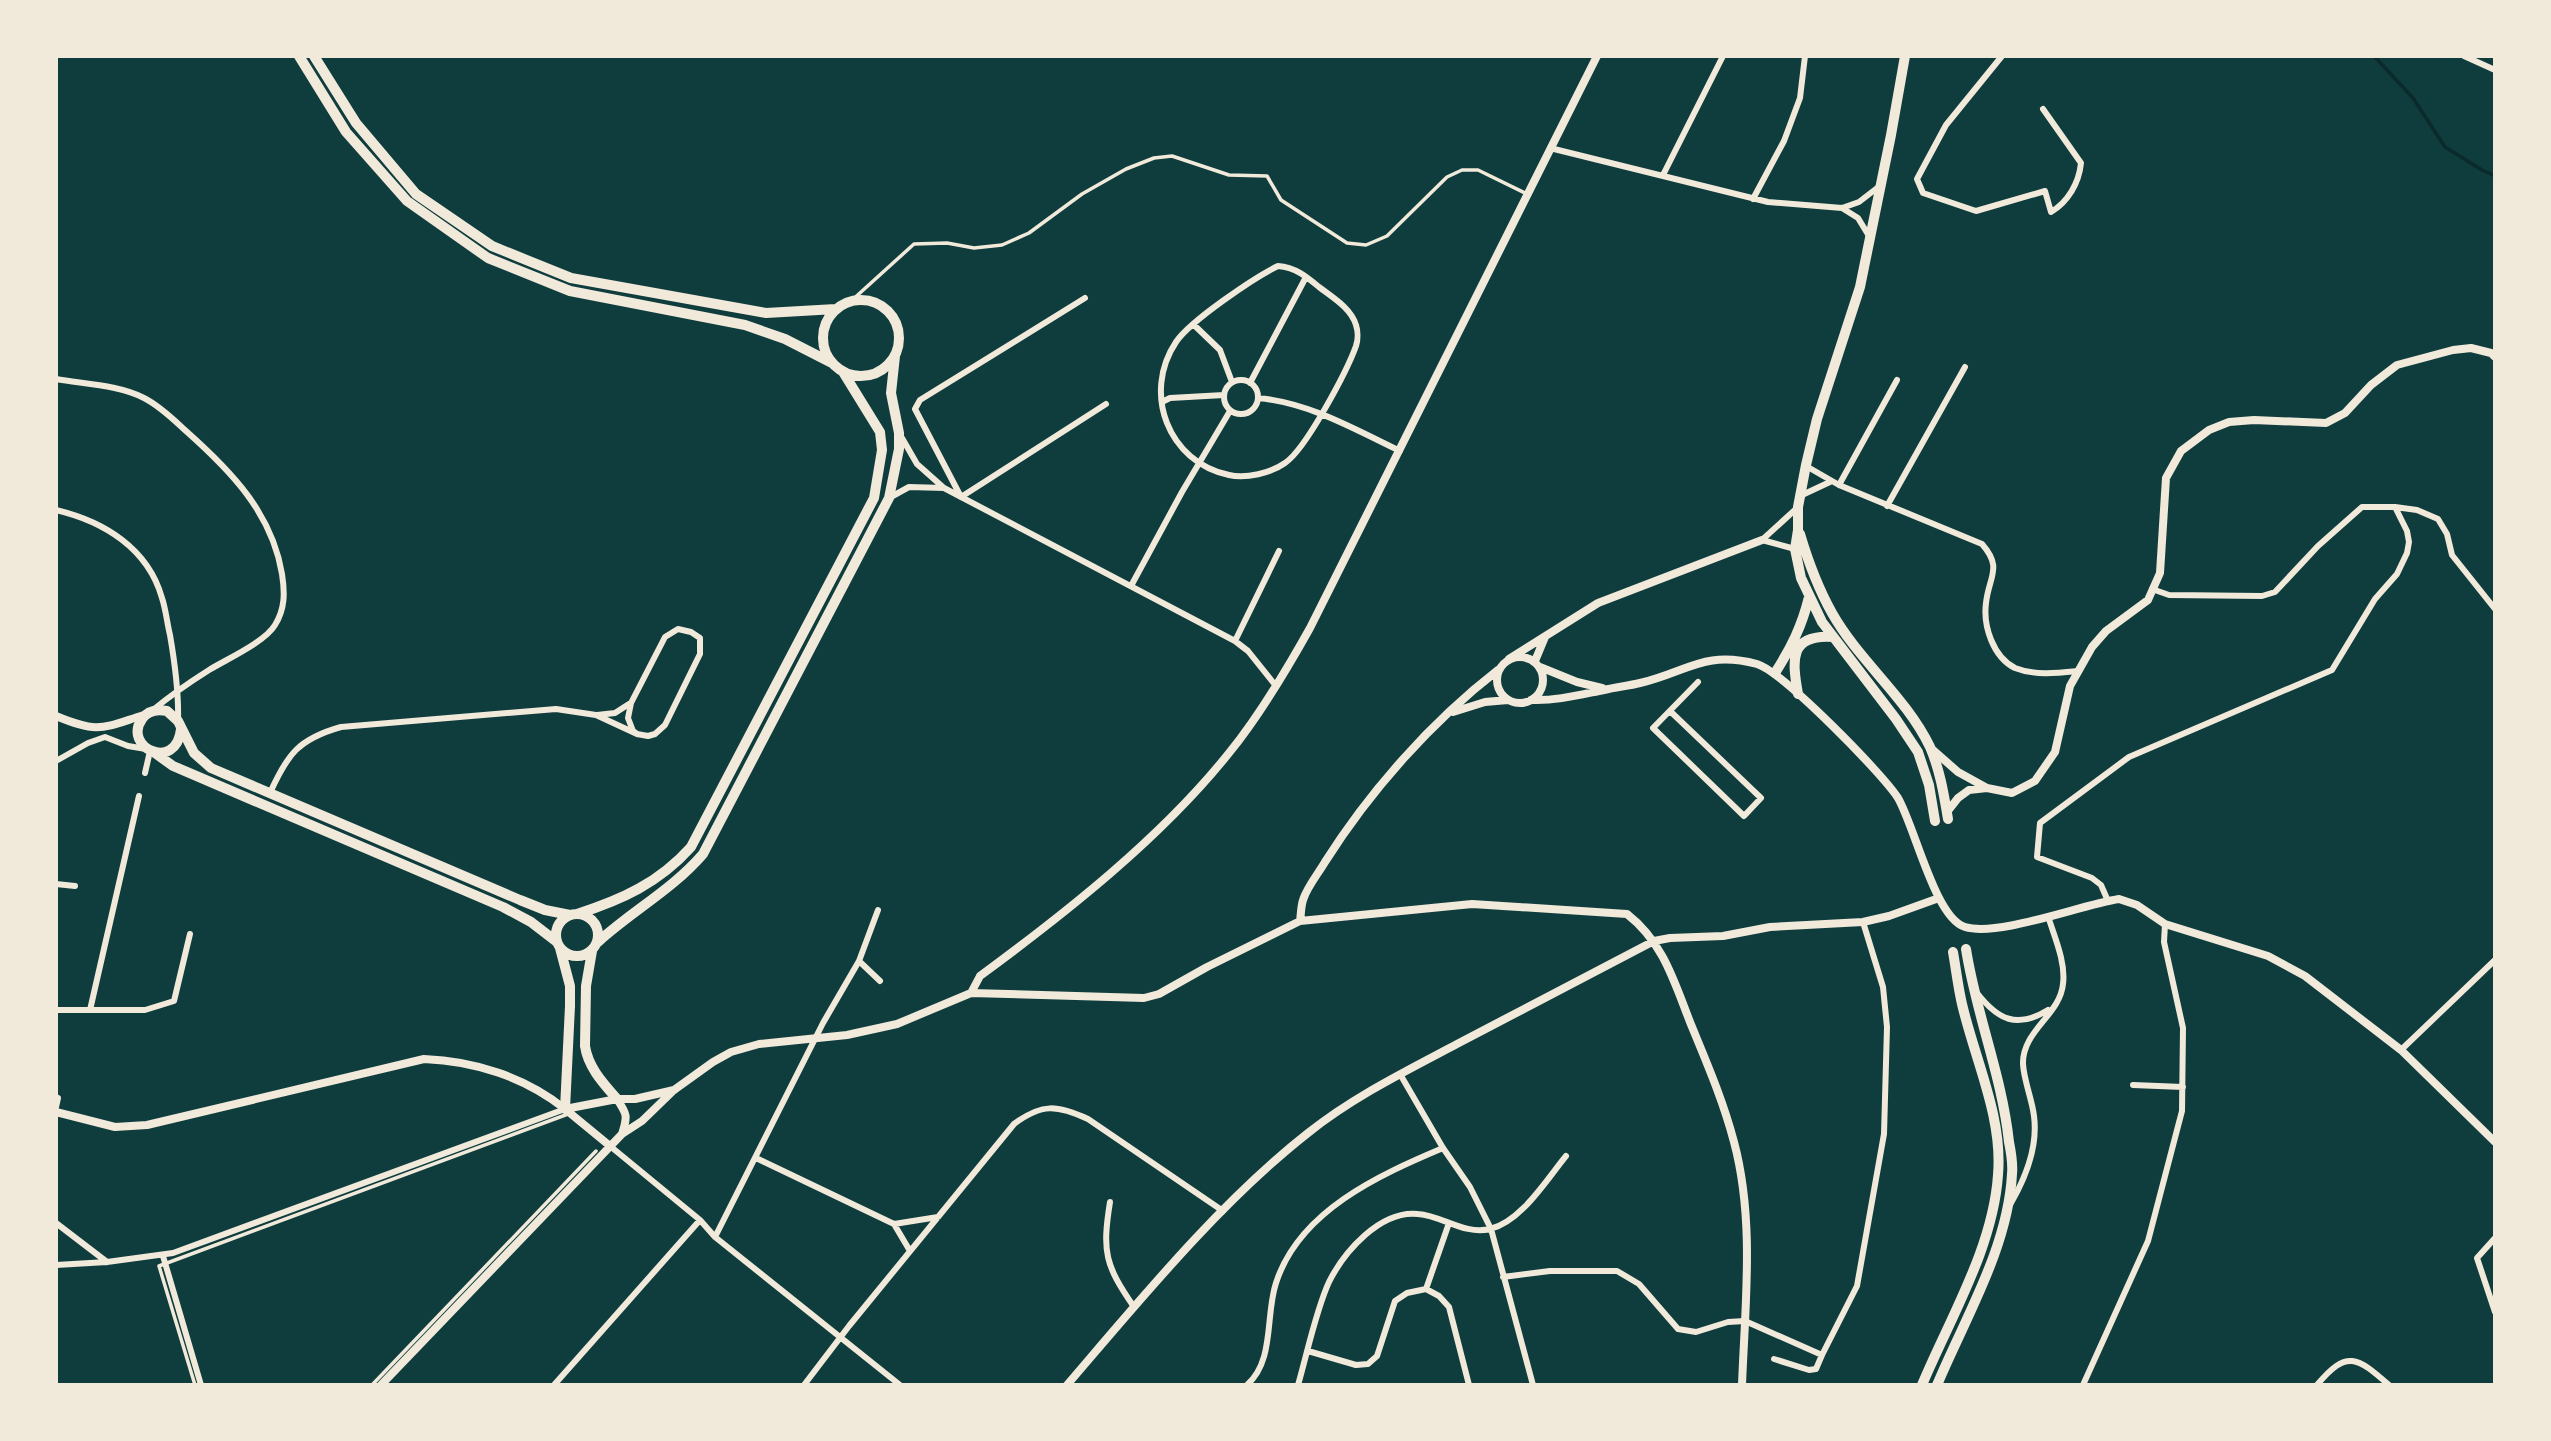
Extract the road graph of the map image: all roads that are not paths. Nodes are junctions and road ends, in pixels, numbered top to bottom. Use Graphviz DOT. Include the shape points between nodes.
graph roads {
  1 [pos="299,56"];
  2 [pos="314,56"];
  3 [pos="1597,56"];
  4 [pos="1723,56"];
  5 [pos="1805,56"];
  6 [pos="1905,56"];
  7 [pos="2003,56"];
  8 [pos="2464,56"];
  9 [pos="2495,70"];
  10 [pos="2043,109"];
  11 [pos="1550,148"];
  12 [pos="1663,175"];
  13 [pos="1881,185"];
  14 [pos="1527,194"];
  15 [pos="1753,199"];
  16 [pos="1842,208"];
  17 [pos="1870,237"];
  18 [pos="1306,277"];
  19 [pos="1085,298"];
  20 [pos="850,302"];
  21 [pos="836,309"];
  22 [pos="1193,324"];
  23 [pos="895,356"];
  24 [pos="2495,357"];
  25 [pos="832,363"];
  26 [pos="1965,367"];
  27 [pos="843,372"];
  28 [pos="56,379"];
  29 [pos="1898,380"];
  30 [pos="1232,382"];
  31 [pos="1250,383"];
  32 [pos="1224,395"];
  33 [pos="1258,398"];
  34 [pos="1161,402"];
  35 [pos="1106,404"];
  36 [pos="1230,411"];
  37 [pos="1322,413"];
  38 [pos="899,433"];
  39 [pos="1400,451"];
  40 [pos="1199,463"];
  41 [pos="1806,466"];
  42 [pos="1835,483"];
  43 [pos="944,488"];
  44 [pos="961,497"];
  45 [pos="889,498"];
  46 [pos="1799,502"];
  47 [pos="1887,506"];
  48 [pos="2395,507"];
  49 [pos="56,510"];
  50 [pos="1798,530"];
  51 [pos="1762,540"];
  52 [pos="1795,549"];
  53 [pos="1279,551"];
  54 [pos="1131,586"];
  55 [pos="2152,589"];
  56 [pos="1809,597"];
  57 [pos="2495,609"];
  58 [pos="1546,634"];
  59 [pos="1833,636"];
  60 [pos="1235,641"];
  61 [pos="1509,659"];
  62 [pos="1537,664"];
  63 [pos="1498,670"];
  64 [pos="2079,671"];
  65 [pos="1775,673"];
  66 [pos="1698,682"];
  67 [pos="1276,686"];
  68 [pos="179,689"];
  69 [pos="1605,689"];
  70 [pos="1798,694"];
  71 [pos="1508,699"];
  72 [pos="1531,700"];
  73 [pos="631,703"];
  74 [pos="1670,711"];
  75 [pos="148,713"];
  76 [pos="1450,713"];
  77 [pos="596,715"];
  78 [pos="56,716"];
  79 [pos="180,725"];
  80 [pos="105,733"];
  81 [pos="638,734"];
  82 [pos="1929,747"];
  83 [pos="150,751"];
  84 [pos="56,761"];
  85 [pos="145,773"];
  86 [pos="1987,788"];
  87 [pos="270,794"];
  88 [pos="139,796"];
  89 [pos="1947,815"];
  90 [pos="1935,821"];
  91 [pos="56,884"];
  92 [pos="75,886"];
  93 [pos="1939,898"];
  94 [pos="2108,901"];
  95 [pos="878,910"];
  96 [pos="574,915"];
  97 [pos="2048,916"];
  98 [pos="1300,921"];
  99 [pos="1863,922"];
  100 [pos="2165,924"];
  101 [pos="190,934"];
  102 [pos="1654,941"];
  103 [pos="558,945"];
  104 [pos="595,946"];
  105 [pos="1966,948"];
  106 [pos="1953,951"];
  107 [pos="2495,960"];
  108 [pos="859,961"];
  109 [pos="880,981"];
  110 [pos="1971,985"];
  111 [pos="971,993"];
  112 [pos="2052,1007"];
  113 [pos="56,1010"];
  114 [pos="90,1010"];
  115 [pos="816,1038"];
  116 [pos="2401,1050"];
  117 [pos="1400,1074"];
  118 [pos="2133,1085"];
  119 [pos="2183,1087"];
  120 [pos="674,1090"];
  121 [pos="56,1097"];
  122 [pos="617,1099"];
  123 [pos="56,1107"];
  124 [pos="568,1111"];
  125 [pos="56,1112"];
  126 [pos="622,1133"];
  127 [pos="2495,1142"];
  128 [pos="610,1146"];
  129 [pos="1443,1148"];
  130 [pos="596,1151"];
  131 [pos="1566,1156"];
  132 [pos="756,1158"];
  133 [pos="1110,1202"];
  134 [pos="1223,1210"];
  135 [pos="2007,1210"];
  136 [pos="939,1217"];
  137 [pos="700,1220"];
  138 [pos="56,1223"];
  139 [pos="1448,1223"];
  140 [pos="894,1224"];
  141 [pos="1491,1229"];
  142 [pos="715,1237"];
  143 [pos="2495,1238"];
  144 [pos="910,1251"];
  145 [pos="164,1260"];
  146 [pos="107,1262"];
  147 [pos="56,1265"];
  148 [pos="1503,1277"];
  149 [pos="1426,1289"];
  150 [pos="1135,1307"];
  151 [pos="2495,1312"];
  152 [pos="1745,1321"];
  153 [pos="841,1336"];
  154 [pos="1307,1351"];
  155 [pos="1822,1354"];
  156 [pos="1774,1359"];
  157 [pos="195,1385"];
  158 [pos="201,1385"];
  159 [pos="372,1385"];
  160 [pos="381,1385"];
  161 [pos="554,1385"];
  162 [pos="804,1385"];
  163 [pos="900,1385"];
  164 [pos="1067,1385"];
  165 [pos="1247,1385"];
  166 [pos="1298,1385"];
  167 [pos="1469,1385"];
  168 [pos="1533,1385"];
  169 [pos="1742,1385"];
  170 [pos="1922,1385"];
  171 [pos="1937,1385"];
  172 [pos="2083,1385"];
  173 [pos="2317,1385"];
  174 [pos="2389,1385"];
  1 -- 25 [label="main road" via="346,132 407,201 488,258 570,291 745,325"];
  2 -- 21 [label="main road" via="356,123 416,194 492,246 571,278 766,313"];
  3 -- 11 [label="street"];
  4 -- 12 [label="street"];
  5 -- 15 [label="street" via="1800,98 1784,141"];
  6 -- 13 [label="main road"];
  7 -- 10 [label="street" via="1946,125 1917,178 1923,193 1976,211 2045,191 2051,212 2057,208 2075,187 2081,163"];
  8 -- 9 [label="street"];
  11 -- 12 [label="street"];
  11 -- 14 [label="street"];
  12 -- 15 [label="street"];
  13 -- 16 [label="street"];
  13 -- 17 [label="main road"];
  14 -- 20 [label="lane" via="1478,170 1462,170 1447,177 1387,236 1366,245 1347,243 1281,200 1267,176 1229,175 1172,156 1154,158 1082,194 1030,233 1002,245 914,244"];
  14 -- 39 [label="street"];
  15 -- 16 [label="street"];
  16 -- 17 [label="street" via="1858,218"];
  17 -- 41 [label="main road" via="1860,286 1816,419"];
  18 -- 22 [label="street" via="1290,266 1278,266"];
  18 -- 31 [label="street"];
  18 -- 37 [label="street" via="1343,306 1357,331 1357,344"];
  19 -- 44 [label="street" via="920,400 915,409"];
  20 -- 21 [label="main road"];
  20 -- 23 [label="main road" via="874,303 893,318 899,342"];
  21 -- 25 [label="main road" via="824,329 823,341"];
  22 -- 30 [label="street" via="1220,350"];
  22 -- 34 [label="street" via="1166,363"];
  23 -- 27 [label="main road" via="878,373 854,376"];
  23 -- 38 [label="main road" via="891,393"];
  24 -- 55 [label="street" via="2471,348 2398,365 2345,413 2326,423 2254,420 2209,430 2180,451 2166,478 2160,573"];
  25 -- 27 [label="main road"];
  26 -- 47 [label="street"];
  27 -- 96 [label="main road" via="880,432 882,450 874,498 691,847 641,889"];
  28 -- 68 [label="street" via="122,390 145,399 172,419 245,490 279,555 283,610 273,629"];
  29 -- 42 [label="street"];
  30 -- 31 [label="street"];
  30 -- 32 [label="street"];
  31 -- 33 [label="street"];
  32 -- 34 [label="street"];
  32 -- 36 [label="street"];
  33 -- 36 [label="street" via="1245,414"];
  33 -- 37 [label="street"];
  34 -- 40 [label="street" via="1173,437"];
  35 -- 44 [label="street"];
  36 -- 40 [label="street"];
  37 -- 39 [label="street"];
  37 -- 40 [label="street" via="1296,454 1263,473 1229,475"];
  38 -- 43 [label="street" via="917,464"];
  38 -- 45 [label="main road"];
  39 -- 67 [label="street"];
  40 -- 54 [label="street"];
  41 -- 42 [label="street"];
  41 -- 46 [label="main road"];
  42 -- 46 [label="street"];
  42 -- 47 [label="street"];
  43 -- 44 [label="street"];
  43 -- 45 [label="street" via="909,487"];
  44 -- 54 [label="street"];
  45 -- 104 [label="main road" via="704,854 679,880 626,916"];
  46 -- 50 [label="main road"];
  46 -- 51 [label="street"];
  47 -- 64 [label="street" via="1982,544 1991,555 1995,573 1986,603 1986,627 1993,647 2015,667 2046,674"];
  48 -- 55 [label="street" via="2362,506 2274,592 2262,596 2169,595"];
  48 -- 57 [label="street" via="2438,519 2452,555"];
  48 -- 94 [label="street" via="2407,531 2407,553 2332,670 2129,758 2040,823 2037,857 2092,878"];
  49 -- 68 [label="street" via="96,523 140,556 163,598"];
  50 -- 52 [label="main road"];
  50 -- 82 [label="main road" via="1833,615"];
  51 -- 52 [label="street"];
  51 -- 58 [label="street" via="1598,603"];
  52 -- 56 [label="main road"];
  53 -- 60 [label="street"];
  54 -- 60 [label="street"];
  55 -- 64 [label="street" via="2148,600 2106,631"];
  56 -- 59 [label="main road"];
  56 -- 65 [label="main road" via="1796,640"];
  58 -- 61 [label="street"];
  58 -- 62 [label="street"];
  59 -- 70 [label="main road" via="1809,639 1798,647 1794,671"];
  59 -- 90 [label="main road" via="1918,752"];
  60 -- 67 [label="street"];
  61 -- 62 [label="street" via="1522,656"];
  61 -- 63 [label="street"];
  62 -- 69 [label="street"];
  62 -- 72 [label="street" via="1543,674 1541,689"];
  63 -- 71 [label="street" via="1497,684"];
  63 -- 76 [label="street"];
  64 -- 86 [label="street" via="2070,687 2055,752 2035,781 2012,793"];
  65 -- 69 [label="street" via="1743,661 1704,660 1642,683"];
  65 -- 70 [label="street"];
  66 -- 74 [label="street"];
  67 -- 111 [label="street" via="1230,752 1179,811 1086,893 980,976"];
  68 -- 75 [label="street"];
  68 -- 79 [label="street"];
  69 -- 72 [label="street" via="1552,701"];
  70 -- 93 [label="street" via="1898,799"];
  71 -- 72 [label="street"];
  71 -- 76 [label="street"];
  73 -- 77 [label="street" via="615,713"];
  73 -- 81 [label="street" via="628,718"];
  73 -- 81 [label="street" via="665,637 678,629 700,638 700,654 665,724 655,734"];
  74 -- 74 [label="street" via="1653,728 1744,816 1761,799"];
  75 -- 79 [label="main road" via="167,711"];
  75 -- 80 [label="street"];
  75 -- 83 [label="main road" via="137,728"];
  76 -- 98 [label="street" via="1407,755 1341,837 1303,900"];
  77 -- 81 [label="street"];
  77 -- 87 [label="street" via="556,709 341,727 302,744 291,754"];
  78 -- 80 [label="street"];
  79 -- 83 [label="main road" via="180,739 174,747"];
  79 -- 87 [label="main road" via="194,753 211,768"];
  80 -- 83 [label="street" via="128,746"];
  80 -- 84 [label="street"];
  82 -- 86 [label="street" via="1958,772"];
  82 -- 89 [label="main road"];
  83 -- 85 [label="street"];
  83 -- 103 [label="main road" via="173,766 503,907 531,922"];
  86 -- 89 [label="street" via="1969,790"];
  87 -- 96 [label="main road" via="544,910"];
  88 -- 114 [label="street"];
  91 -- 92 [label="street"];
  93 -- 97 [label="street" via="1946,914 1964,927 1988,930"];
  93 -- 99 [label="street"];
  94 -- 97 [label="street"];
  94 -- 100 [label="street" via="2128,901"];
  95 -- 108 [label="street"];
  96 -- 103 [label="main road" via="560,923"];
  96 -- 104 [label="main road" via="594,923"];
  97 -- 112 [label="street" via="2063,971 2061,992"];
  98 -- 102 [label="street" via="1472,904 1627,914"];
  98 -- 111 [label="street" via="1144,998"];
  99 -- 102 [label="street"];
  99 -- 155 [label="street" via="1883,987 1887,1027 1884,1134 1857,1286"];
  100 -- 116 [label="street" via="2286,965"];
  100 -- 119 [label="street" via="2164,942 2183,1028"];
  101 -- 114 [label="street" via="174,1001 145,1010"];
  102 -- 117 [label="street"];
  102 -- 152 [label="street" via="1696,1036 1734,1143 1743,1189"];
  103 -- 104 [label="main road" via="575,957"];
  103 -- 124 [label="main road" via="569,986"];
  104 -- 122 [label="main road" via="586,986 584,1046 598,1077"];
  105 -- 110 [label="main road"];
  106 -- 170 [label="main road" via="1962,1004 1994,1116 1999,1173 1983,1248"];
  107 -- 116 [label="street"];
  108 -- 109 [label="street"];
  108 -- 115 [label="street"];
  110 -- 112 [label="street" via="2005,1018 2030,1019"];
  110 -- 135 [label="main road" via="2006,1112 2013,1172"];
  111 -- 115 [label="street" via="897,1024"];
  112 -- 135 [label="street" via="2025,1048 2023,1063 2035,1132 2022,1185"];
  113 -- 114 [label="street"];
  115 -- 120 [label="street" via="731,1052"];
  115 -- 132 [label="street"];
  116 -- 127 [label="street"];
  117 -- 129 [label="street"];
  117 -- 134 [label="street" via="1308,1132"];
  118 -- 119 [label="street"];
  119 -- 172 [label="street" via="2182,1111 2148,1241"];
  120 -- 122 [label="street"];
  120 -- 126 [label="street" via="650,1115"];
  121 -- 123 [label="street"];
  122 -- 124 [label="street"];
  122 -- 126 [label="street" via="626,1112"];
  124 -- 125 [label="street" via="513,1077 447,1060 424,1059 147,1125 114,1127"];
  124 -- 128 [label="street"];
  124 -- 145 [label="street"];
  126 -- 128 [label="street"];
  128 -- 137 [label="street"];
  128 -- 160 [label="street"];
  129 -- 141 [label="street"];
  129 -- 165 [label="street" via="1350,1194 1315,1223 1289,1255 1276,1284 1262,1361"];
  130 -- 159 [label="lane"];
  131 -- 141 [label="street" via="1516,1216"];
  132 -- 140 [label="street"];
  132 -- 142 [label="street"];
  133 -- 150 [label="street" via="1104,1238 1108,1263"];
  134 -- 136 [label="street" via="1088,1119 1054,1107 1032,1112 1014,1124"];
  134 -- 150 [label="street"];
  135 -- 171 [label="main road" via="1995,1253"];
  136 -- 140 [label="street"];
  136 -- 144 [label="street"];
  137 -- 142 [label="street"];
  137 -- 161 [label="street"];
  138 -- 146 [label="street"];
  139 -- 141 [label="street" via="1468,1230"];
  139 -- 149 [label="street"];
  139 -- 154 [label="street" via="1416,1213 1402,1215 1379,1224 1350,1250 1329,1283"];
  140 -- 144 [label="street"];
  141 -- 148 [label="street"];
  142 -- 153 [label="street"];
  143 -- 151 [label="street" via="2477,1258"];
  144 -- 153 [label="street"];
  145 -- 146 [label="street"];
  145 -- 157 [label="lane" via="159,1266"];
  145 -- 158 [label="street"];
  146 -- 147 [label="street"];
  148 -- 152 [label="street" via="1550,1271 1617,1271 1639,1284 1678,1329 1696,1332"];
  148 -- 168 [label="street"];
  149 -- 154 [label="street" via="1395,1301 1377,1356 1368,1364"];
  149 -- 167 [label="street" via="1449,1307"];
  150 -- 164 [label="street"];
  152 -- 155 [label="street"];
  152 -- 169 [label="street"];
  153 -- 162 [label="street"];
  153 -- 163 [label="street"];
  154 -- 166 [label="street"];
  155 -- 156 [label="street" via="1816,1369 1809,1370"];
  173 -- 174 [label="street" via="2333,1366 2348,1360 2367,1365"];
}
